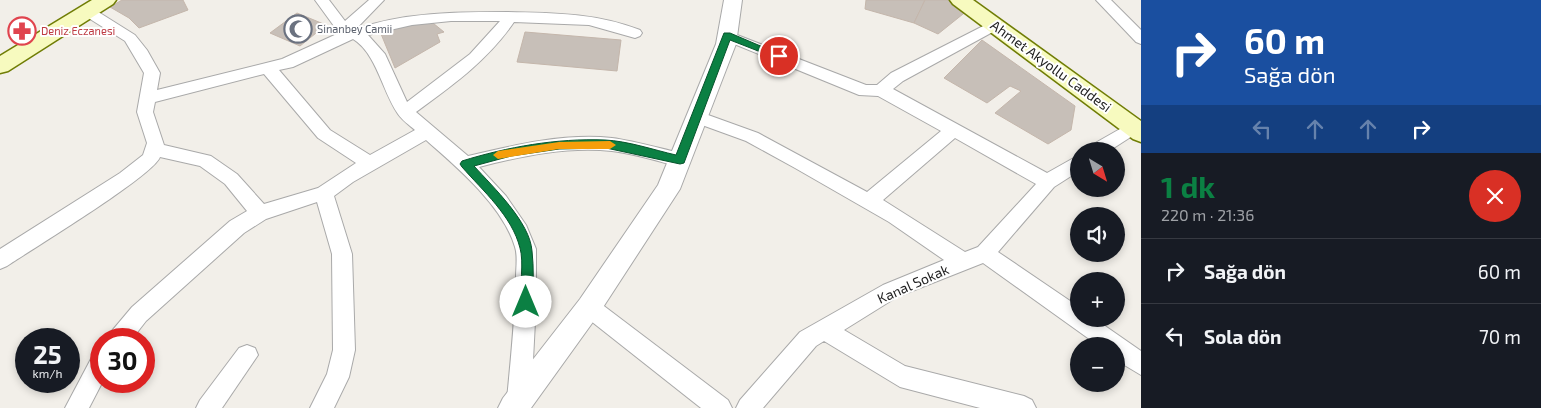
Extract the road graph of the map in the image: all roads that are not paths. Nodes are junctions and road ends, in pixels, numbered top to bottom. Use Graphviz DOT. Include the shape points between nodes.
graph roads {
  1 [pos="106,0"];
  2 [pos="322,0"];
  3 [pos="377,0"];
  4 [pos="734,0"];
  5 [pos="960,0"];
  6 [pos="980,0"];
  7 [pos="1103,0"];
  8 [pos="87,11"];
  9 [pos="510,16"];
  10 [pos="995,25"];
  11 [pos="351,33"];
  12 [pos="635,33"];
  13 [pos="727,36"];
  14 [pos="1141,39"];
  15 [pos="0,65"];
  16 [pos="268,68"];
  17 [pos="881,90"];
  18 [pos="148,98"];
  19 [pos="405,112"];
  20 [pos="697,117"];
  21 [pos="1139,124"];
  22 [pos="953,130"];
  23 [pos="427,131"];
  24 [pos="1110,142"];
  25 [pos="154,149"];
  26 [pos="680,160"];
  27 [pos="370,164"];
  28 [pos="465,164"];
  29 [pos="1070,168"];
  30 [pos="1048,182"];
  31 [pos="324,193"];
  32 [pos="869,201"];
  33 [pos="260,212"];
  34 [pos="985,253"];
  35 [pos="0,260"];
  36 [pos="963,262"];
  37 [pos="589,307"];
  38 [pos="128,328"];
  39 [pos="825,330"];
  40 [pos="1103,337"];
  41 [pos="1125,352"];
  42 [pos="247,355"];
  43 [pos="1141,364"];
  44 [pos="90,383"];
  45 [pos="516,404"];
  46 [pos="77,408"];
  47 [pos="208,408"];
  48 [pos="322,408"];
  49 [pos="720,408"];
  50 [pos="748,408"];
  51 [pos="1024,408"];
  1 -- 8 [label="main road"];
  2 -- 11 [label="street"];
  3 -- 11 [label="street"];
  4 -- 13 [label="street"];
  5 -- 10 [label="main road, Ahmet Akyollu Caddesi"];
  6 -- 21 [label="main road, Ahmet Akyollu Caddesi" via="1093,76"];
  7 -- 14 [label="street"];
  8 -- 15 [label="main road"];
  8 -- 18 [label="street" via="130,38 142,54 152,73"];
  9 -- 11 [label="street" via="414,19"];
  9 -- 12 [label="street" via="586,19 617,25"];
  9 -- 19 [label="street" via="474,61"];
  10 -- 17 [label="street" via="897,76"];
  10 -- 21 [label="main road, Ahmet Akyollu Caddesi"];
  11 -- 16 [label="street" via="287,63"];
  11 -- 19 [label="street" via="360,36 377,54"];
  13 -- 17 [label="street" via="865,91"];
  13 -- 20 [label="street"];
  16 -- 18 [label="street"];
  16 -- 27 [label="street" via="324,134"];
  17 -- 22 [label="street"];
  18 -- 25 [label="street" via="145,112 156,143"];
  19 -- 23 [label="street"];
  20 -- 26 [label="street"];
  20 -- 32 [label="street" via="752,137"];
  21 -- 24 [label="street"];
  22 -- 30 [label="street"];
  22 -- 32 [label="street"];
  23 -- 27 [label="street"];
  23 -- 28 [label="street"];
  25 -- 33 [label="street" via="205,162 231,178"];
  25 -- 35 [label="street" via="151,159 126,178"];
  26 -- 28 [label="street" via="606,144 530,149"];
  26 -- 37 [label="street" via="668,190"];
  27 -- 31 [label="street"];
  28 -- 45 [label="street" via="499,201 519,231 526,249 526,302"];
  29 -- 30 [label="street, Kanal Sokak"];
  30 -- 34 [label="street, Kanal Sokak"];
  31 -- 33 [label="street"];
  31 -- 48 [label="street" via="342,254 344,350 338,377"];
  32 -- 36 [label="street"];
  33 -- 38 [label="street" via="237,227 174,282"];
  34 -- 36 [label="street, Kanal Sokak"];
  34 -- 40 [label="street"];
  36 -- 39 [label="street, Kanal Sokak" via="890,291"];
  37 -- 45 [label="street"];
  37 -- 49 [label="street"];
  39 -- 50 [label="street, Kanal Sokak" via="808,339"];
  39 -- 51 [label="street" via="900,376"];
  41 -- 43 [label="street"];
  42 -- 47 [label="street"];
  44 -- 46 [label="street"];
}
